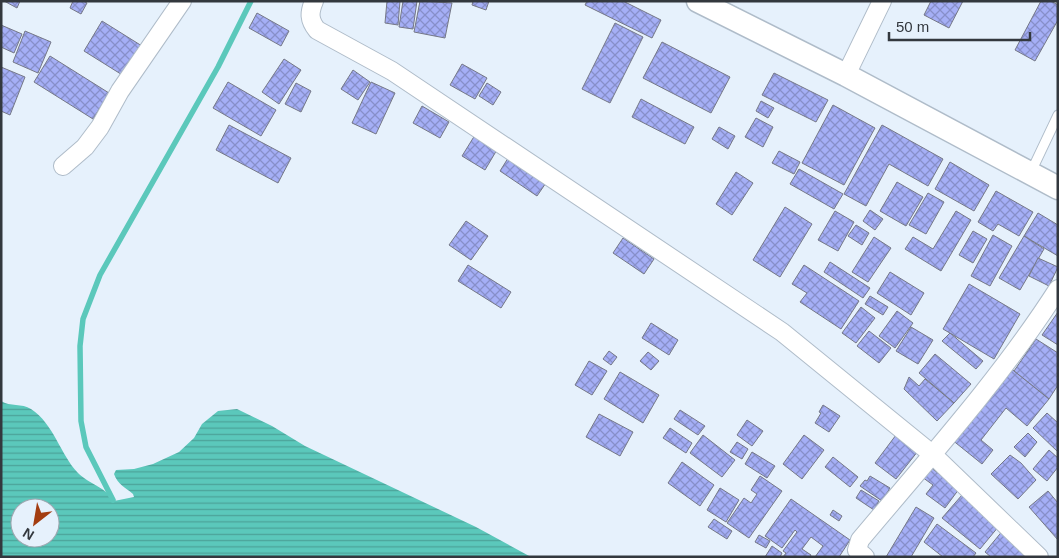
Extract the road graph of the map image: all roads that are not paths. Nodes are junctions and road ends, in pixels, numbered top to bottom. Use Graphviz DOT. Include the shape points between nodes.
graph roads {
  1 [pos="182,1"];
  2 [pos="314,1"];
  3 [pos="698,1"];
  4 [pos="882,1"];
  5 [pos="846,75"];
  6 [pos="1058,115"];
  7 [pos="62,166"];
  8 [pos="1030,174"];
  9 [pos="1058,188"];
  10 [pos="1058,289"];
  11 [pos="932,454"];
  12 [pos="865,557"];
  13 [pos="1039,557"];
  1 -- 7 [label="street" via="120,91 100,128 85,147"];
  2 -- 11 [label="street" via="311,22 317,30 392,71 782,332"];
  3 -- 5 [label="street"];
  4 -- 5 [label="street"];
  5 -- 8 [label="street"];
  6 -- 8 [label="lane"];
  8 -- 9 [label="street"];
  10 -- 11 [label="street" via="1031,331"];
  11 -- 12 [label="street" via="860,540 857,550"];
  11 -- 13 [label="street"];
}
